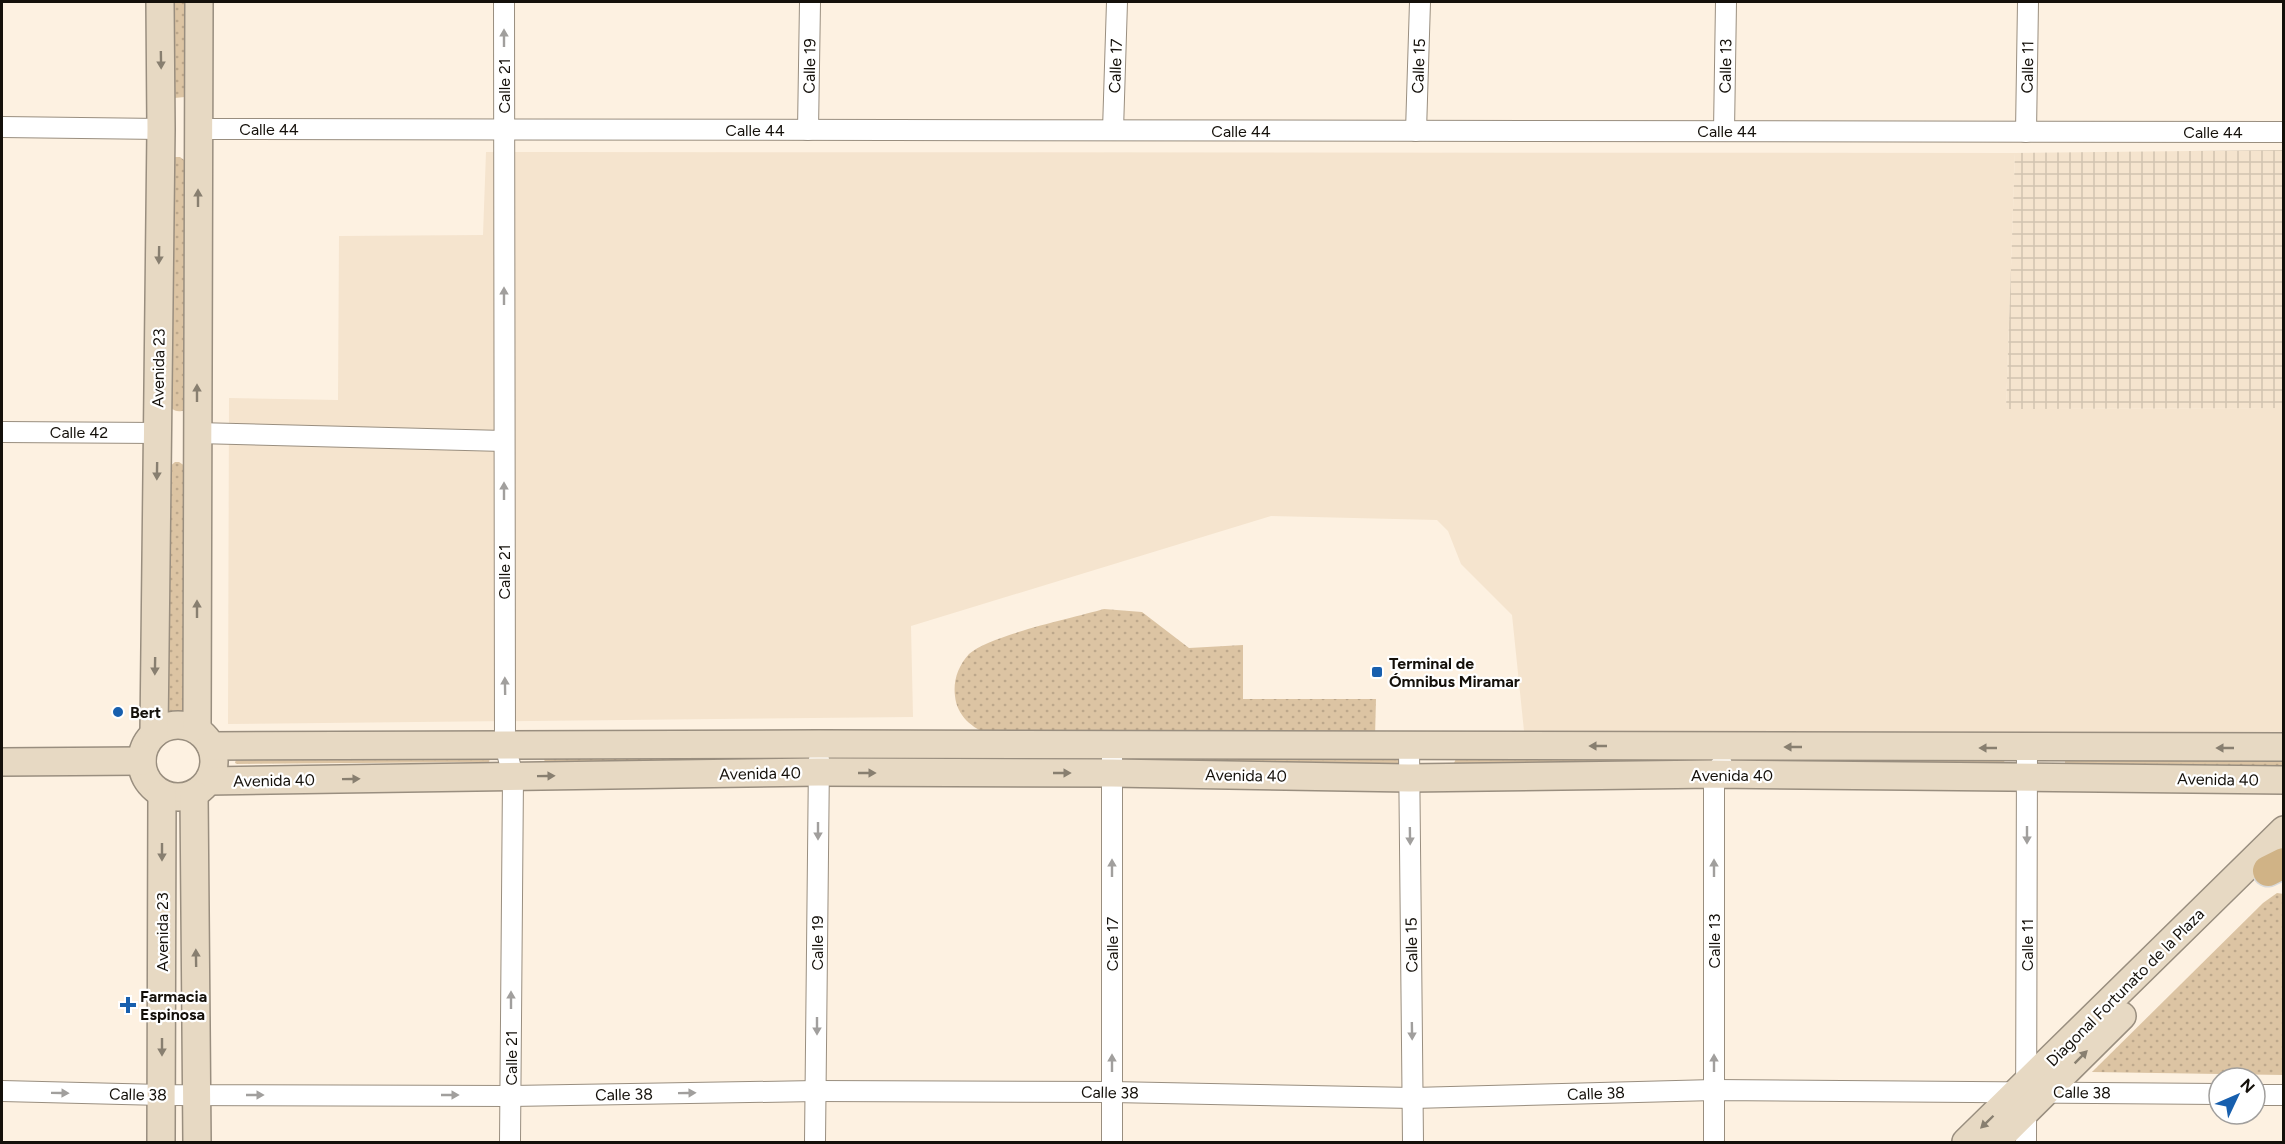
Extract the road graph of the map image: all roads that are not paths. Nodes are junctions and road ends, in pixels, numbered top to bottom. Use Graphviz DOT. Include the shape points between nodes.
graph roads {
  1 [pos="160,2"];
  2 [pos="199,2"];
  3 [pos="504,2"];
  4 [pos="810,2"];
  5 [pos="1117,2"];
  6 [pos="1420,2"];
  7 [pos="1726,2"];
  8 [pos="2028,2"];
  9 [pos="2,128"];
  10 [pos="161,129"];
  11 [pos="198,129"];
  12 [pos="504,129"];
  13 [pos="808,130"];
  14 [pos="1113,130"];
  15 [pos="1416,131"];
  16 [pos="1724,131"];
  17 [pos="2026,132"];
  18 [pos="2283,132"];
  19 [pos="2,432"];
  20 [pos="157,433"];
  21 [pos="197,433"];
  22 [pos="504,441"];
  23 [pos="154,734"];
  24 [pos="204,738"];
  25 [pos="505,744"];
  26 [pos="819,744"];
  27 [pos="1112,745"];
  28 [pos="1409,747"];
  29 [pos="1734,747"];
  30 [pos="2283,747"];
  31 [pos="2027,748"];
  32 [pos="142,761"];
  33 [pos="2,762"];
  34 [pos="818,772"];
  35 [pos="1112,773"];
  36 [pos="1714,774"];
  37 [pos="513,776"];
  38 [pos="2027,776"];
  39 [pos="1409,778"];
  40 [pos="2283,780"];
  41 [pos="202,788"];
  42 [pos="162,794"];
  43 [pos="2283,830"];
  44 [pos="2278,863"];
  45 [pos="816,1090"];
  46 [pos="1714,1090"];
  47 [pos="2,1091"];
  48 [pos="1112,1092"];
  49 [pos="2028,1094"];
  50 [pos="2207,1094"];
  51 [pos="162,1095"];
  52 [pos="197,1095"];
  53 [pos="2267,1095"];
  54 [pos="2283,1095"];
  55 [pos="511,1096"];
  56 [pos="1413,1098"];
  57 [pos="161,1143"];
  58 [pos="197,1143"];
  59 [pos="510,1143"];
  60 [pos="815,1143"];
  61 [pos="1112,1143"];
  62 [pos="1413,1143"];
  63 [pos="1714,1143"];
  64 [pos="1966,1143"];
  65 [pos="1995,1143"];
  66 [pos="2026,1143"];
  1 -- 10 [label="main road, Avenida 23, one-way"];
  2 -- 11 [label="main road"];
  12 -- 3 [label="street, Calle 21, one-way"];
  4 -- 13 [label="street, Calle 19"];
  5 -- 14 [label="street, Calle 17"];
  6 -- 15 [label="street, Calle 15"];
  7 -- 16 [label="street, Calle 13"];
  8 -- 17 [label="street, Calle 11"];
  9 -- 10 [label="street"];
  10 -- 11 [label="main road"];
  10 -- 20 [label="main road, Avenida 23, one-way"];
  11 -- 12 [label="street, Calle 44"];
  21 -- 11 [label="main road, one-way"];
  12 -- 13 [label="street, Calle 44"];
  22 -- 12 [label="street, Calle 21, one-way"];
  13 -- 14 [label="street, Calle 44"];
  14 -- 15 [label="street, Calle 44"];
  15 -- 16 [label="street, Calle 44"];
  16 -- 17 [label="street, Calle 44"];
  17 -- 18 [label="street, Calle 44"];
  19 -- 20 [label="street, Calle 42"];
  20 -- 21 [label="main road"];
  20 -- 23 [label="main road, Avenida 23, one-way"];
  21 -- 22 [label="street"];
  24 -- 21 [label="main road, one-way"];
  25 -- 22 [label="street, Calle 21, one-way"];
  23 -- 24 [label="main road, Avenida 40" via="175,725 187,726"];
  23 -- 32 [label="main road" via="143,751"];
  24 -- 25 [label="main road, Avenida 40"];
  24 -- 41 [label="main road, Avenida 40" via="215,764"];
  25 -- 26 [label="main road, Avenida 40"];
  25 -- 37 [label="street, Calle 21"];
  26 -- 27 [label="main road, Avenida 40"];
  26 -- 34 [label="street, Calle 19"];
  27 -- 28 [label="main road, Avenida 40"];
  27 -- 35 [label="street, Calle 17"];
  29 -- 28 [label="main road, Avenida 40, one-way"];
  28 -- 39 [label="street, Calle 15"];
  31 -- 29 [label="main road, Avenida 40, one-way"];
  29 -- 36 [label="street"];
  30 -- 31 [label="main road, Avenida 40, one-way"];
  31 -- 38 [label="street, Calle 11"];
  32 -- 33 [label="main road"];
  32 -- 42 [label="main road" via="148,780"];
  34 -- 35 [label="main road, Avenida 40, one-way"];
  37 -- 34 [label="main road, Avenida 40, one-way"];
  34 -- 45 [label="street, Calle 19, one-way"];
  35 -- 39 [label="main road, Avenida 40"];
  48 -- 35 [label="street, Calle 17, one-way"];
  36 -- 38 [label="main road, Avenida 40"];
  36 -- 39 [label="main road, Avenida 40"];
  46 -- 36 [label="street, Calle 13, one-way"];
  41 -- 37 [label="main road, Avenida 40, one-way"];
  55 -- 37 [label="street, Calle 21, one-way"];
  38 -- 40 [label="main road, Avenida 40"];
  38 -- 49 [label="street, Calle 11, one-way"];
  39 -- 56 [label="street, Calle 15, one-way"];
  41 -- 42 [label="main road, Avenida 40" via="173,797"];
  52 -- 41 [label="main road, Avenida 23, one-way"];
  42 -- 51 [label="main road, Avenida 23, one-way"];
  43 -- 49 [label="main road, Diagonal Fortunato de la Plaza"];
  49 -- 44 [label="main road, Diagonal Fortunato de la Plaza, one-way"];
  45 -- 48 [label="street, Calle 38"];
  55 -- 45 [label="street, Calle 38, one-way"];
  45 -- 60 [label="street, Calle 19"];
  46 -- 49 [label="street, Calle 38"];
  46 -- 56 [label="street, Calle 38"];
  46 -- 63 [label="street, Calle 13"];
  47 -- 51 [label="street, Calle 38, one-way"];
  48 -- 56 [label="street, Calle 38"];
  48 -- 61 [label="street, Calle 17"];
  49 -- 50 [label="street, Calle 38"];
  49 -- 64 [label="main road, Diagonal Fortunato de la Plaza, one-way"];
  49 -- 65 [label="main road, Diagonal Fortunato de la Plaza"];
  49 -- 66 [label="street, Calle 11"];
  51 -- 52 [label="street, Calle 38"];
  51 -- 57 [label="main road, Avenida 23"];
  52 -- 55 [label="street, Calle 38, one-way"];
  52 -- 58 [label="main road, Avenida 23"];
  53 -- 54 [label="street"];
  55 -- 59 [label="street, Calle 21"];
  56 -- 62 [label="street, Calle 15"];
}
